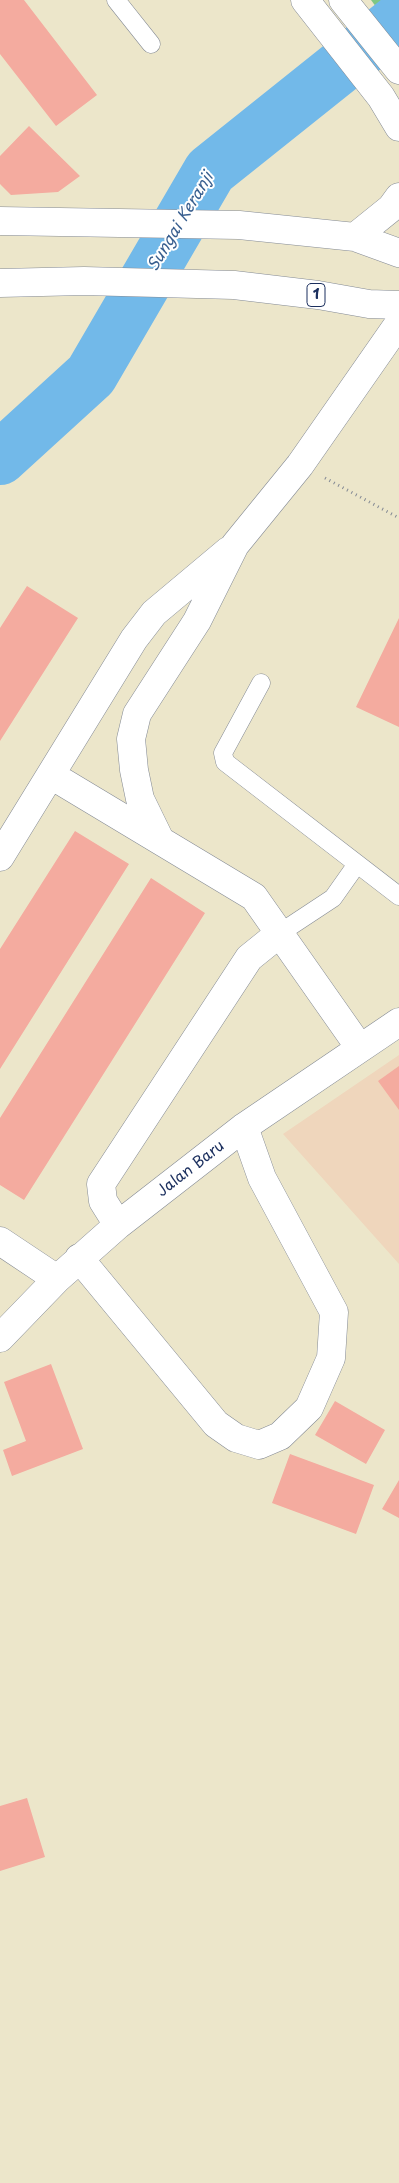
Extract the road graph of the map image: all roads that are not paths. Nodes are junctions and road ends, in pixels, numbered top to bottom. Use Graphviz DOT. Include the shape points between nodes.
graph roads {
  1 [pos="116,0"];
  2 [pos="305,0"];
  3 [pos="344,1"];
  4 [pos="150,44"];
  5 [pos="399,70"];
  6 [pos="399,127"];
  7 [pos="399,197"];
  8 [pos="0,221"];
  9 [pos="355,237"];
  10 [pos="399,253"];
  11 [pos="0,283"];
  12 [pos="399,305"];
  13 [pos="399,323"];
  14 [pos="235,545"];
  15 [pos="261,683"];
  16 [pos="51,775"];
  17 [pos="160,840"];
  18 [pos="0,857"];
  19 [pos="358,864"];
  20 [pos="399,896"];
  21 [pos="280,933"];
  22 [pos="399,1022"];
  23 [pos="360,1048"];
  24 [pos="244,1127"];
  25 [pos="118,1225"];
  26 [pos="0,1241"];
  27 [pos="79,1258"];
  28 [pos="57,1278"];
  29 [pos="0,1338"];
  1 -- 4 [label="lane"];
  2 -- 6 [label="main road" via="381,97"];
  3 -- 5 [label="main road"];
  7 -- 9 [label="main road" via="391,208"];
  8 -- 9 [label="main road" via="239,225"];
  9 -- 10 [label="main road"];
  11 -- 12 [label="main road, 1" via="84,281 234,285 369,304"];
  13 -- 14 [label="main road" via="300,465"];
  14 -- 16 [label="main road" via="154,613 134,639"];
  14 -- 17 [label="main road" via="197,621 137,714 131,739 134,770 140,799"];
  15 -- 19 [label="lane" via="223,753 225,762"];
  16 -- 17 [label="main road"];
  16 -- 18 [label="main road"];
  17 -- 21 [label="main road" via="254,897"];
  19 -- 20 [label="lane"];
  19 -- 21 [label="lane" via="333,898"];
  21 -- 23 [label="main road"];
  21 -- 25 [label="main road" via="249,958 101,1184 103,1201"];
  22 -- 23 [label="main road, Jalan Baru"];
  23 -- 24 [label="main road, Jalan Baru"];
  24 -- 25 [label="main road, Jalan Baru"];
  24 -- 27 [label="main road" via="262,1178 334,1312 331,1358 309,1408 280,1436 259,1445 236,1438 216,1424"];
  25 -- 27 [label="main road, Jalan Baru"];
  26 -- 28 [label="main road"];
  27 -- 28 [label="main road, Jalan Baru"];
  28 -- 29 [label="main road, Jalan Baru"];
}
